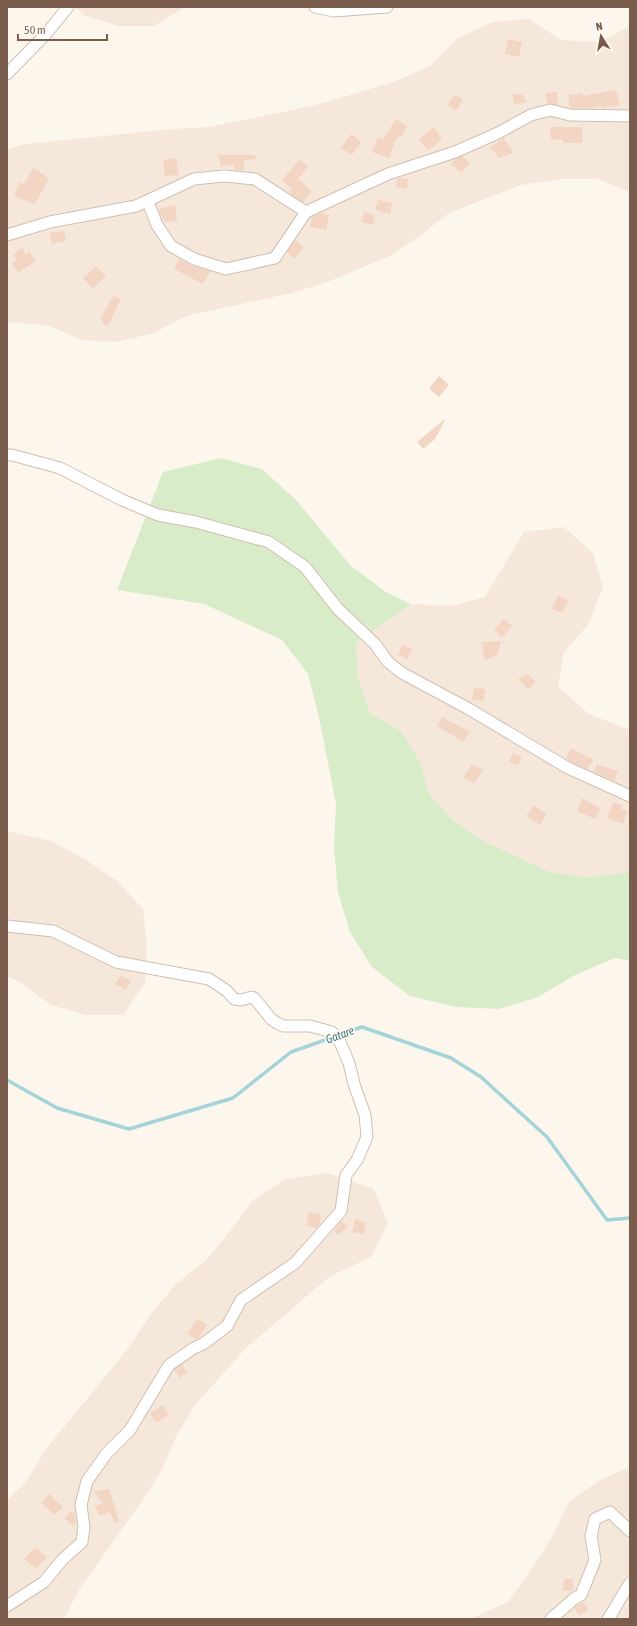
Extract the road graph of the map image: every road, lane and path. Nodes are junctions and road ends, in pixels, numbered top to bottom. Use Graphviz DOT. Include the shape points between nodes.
graph roads {
  1 [pos="68,7"];
  2 [pos="315,7"];
  3 [pos="388,7"];
  4 [pos="7,74"];
  5 [pos="630,116"];
  6 [pos="148,202"];
  7 [pos="306,212"];
  8 [pos="7,235"];
  9 [pos="7,454"];
  10 [pos="630,796"];
  11 [pos="7,926"];
  12 [pos="630,1531"];
  13 [pos="630,1583"];
  14 [pos="7,1606"];
  15 [pos="551,1619"];
  16 [pos="608,1619"];
  1 -- 4 [label="street"];
  2 -- 3 [label="street" via="334,11"];
  5 -- 7 [label="street" via="570,115 550,110 531,115 455,152 388,174"];
  6 -- 7 [label="street" via="194,178 224,176 255,179"];
  6 -- 7 [label="street" via="157,225 171,246 194,259 226,269 275,258"];
  6 -- 8 [label="street" via="50,222"];
  9 -- 10 [label="street" via="60,468 122,500 158,515 196,522 269,542 305,567 338,609 375,644 388,662 402,673 469,709 568,768"];
  11 -- 14 [label="street" via="52,931 116,962 209,979 234,998 241,1000 252,997 277,1023 284,1026 310,1026 332,1032 340,1042 349,1063 365,1115 367,1137 357,1160 346,1175 341,1211 295,1263 241,1300 228,1326 169,1365 130,1430 107,1454 87,1481 81,1506 84,1527 82,1542 62,1560 44,1582"];
  12 -- 15 [label="street" via="610,1512 595,1519 591,1536 595,1560 581,1595"];
  13 -- 16 [label="street"];
}
